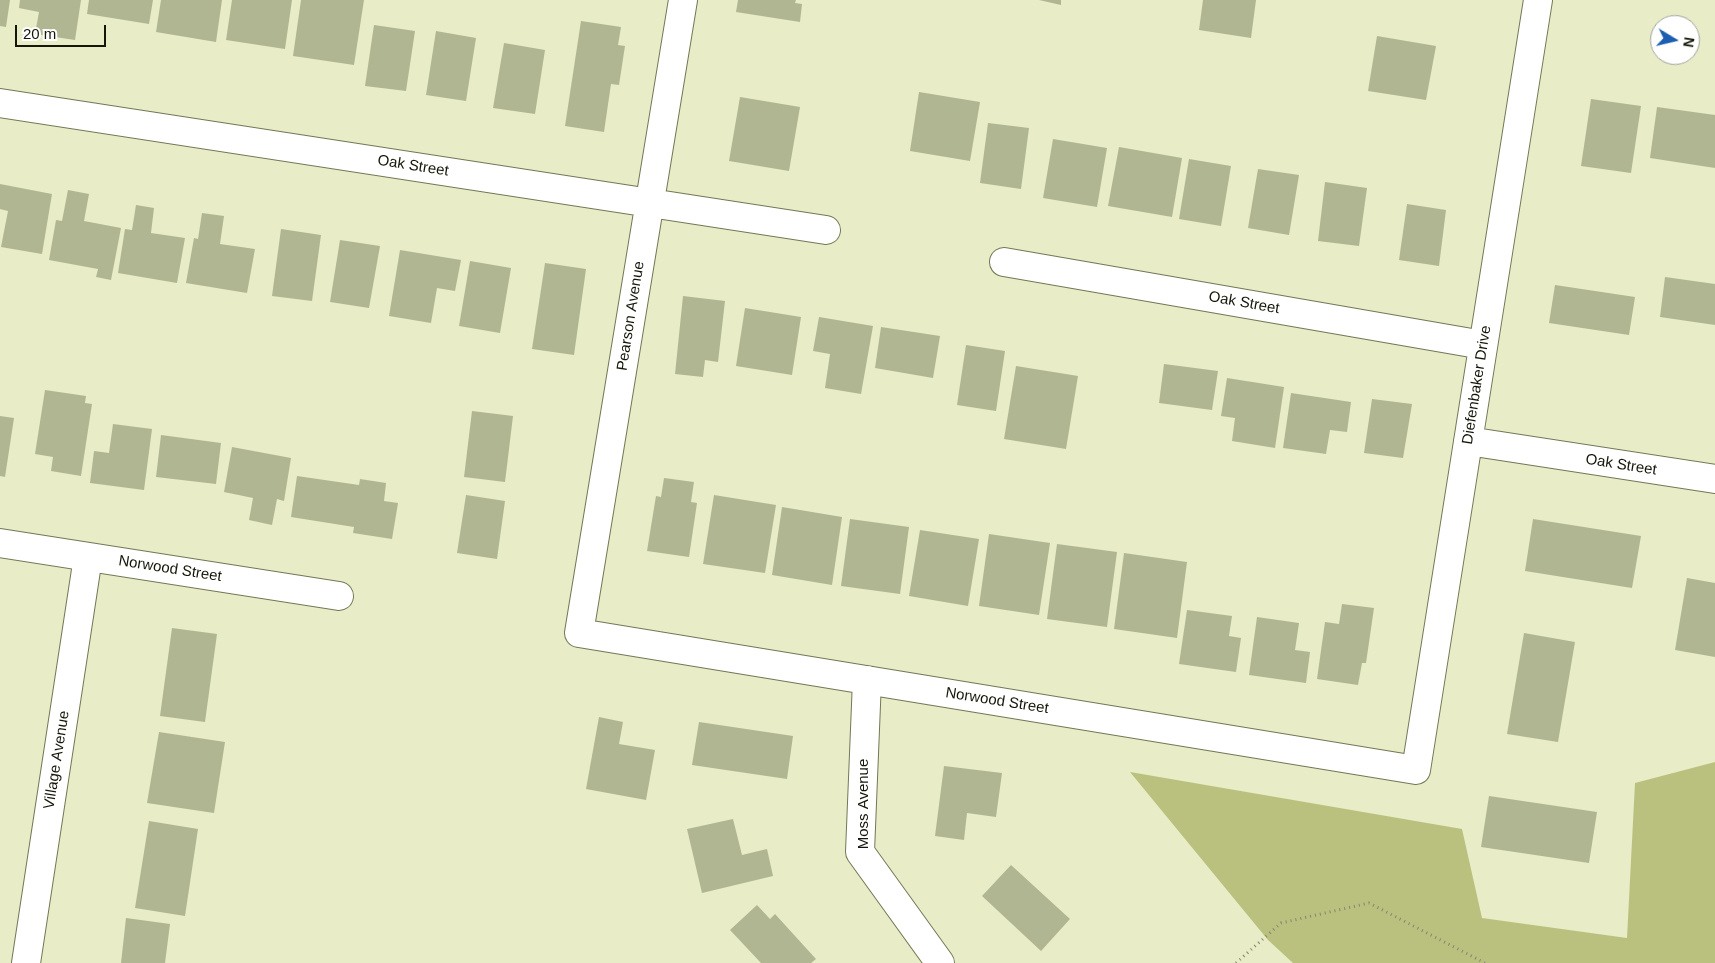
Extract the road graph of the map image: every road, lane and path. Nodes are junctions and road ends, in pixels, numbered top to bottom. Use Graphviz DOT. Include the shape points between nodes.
graph roads {
  1 [pos="683,0"];
  2 [pos="1538,0"];
  3 [pos="0,103"];
  4 [pos="650,202"];
  5 [pos="826,230"];
  6 [pos="1004,262"];
  7 [pos="1483,345"];
  8 [pos="1468,442"];
  9 [pos="1715,479"];
  10 [pos="0,543"];
  11 [pos="88,557"];
  12 [pos="339,596"];
  13 [pos="579,633"];
  14 [pos="867,680"];
  15 [pos="1416,770"];
  16 [pos="26,963"];
  17 [pos="940,963"];
  18 [pos="1236,963"];
  19 [pos="1485,963"];
  1 -- 4 [label="street, Pearson Avenue"];
  2 -- 7 [label="street, Diefenbaker Drive"];
  3 -- 4 [label="street, Oak Street"];
  4 -- 5 [label="street, Oak Street"];
  4 -- 13 [label="street, Pearson Avenue"];
  6 -- 7 [label="street, Oak Street"];
  7 -- 8 [label="street, Diefenbaker Drive"];
  8 -- 9 [label="street, Oak Street"];
  8 -- 15 [label="street, Diefenbaker Drive"];
  10 -- 11 [label="street, Norwood Street"];
  11 -- 12 [label="street, Norwood Street"];
  11 -- 16 [label="street, Village Avenue"];
  13 -- 14 [label="street, Norwood Street"];
  14 -- 15 [label="street, Norwood Street"];
  14 -- 17 [label="street, Moss Avenue" via="860,852"];
  18 -- 19 [label="path" via="1281,923 1369,903"];
}
